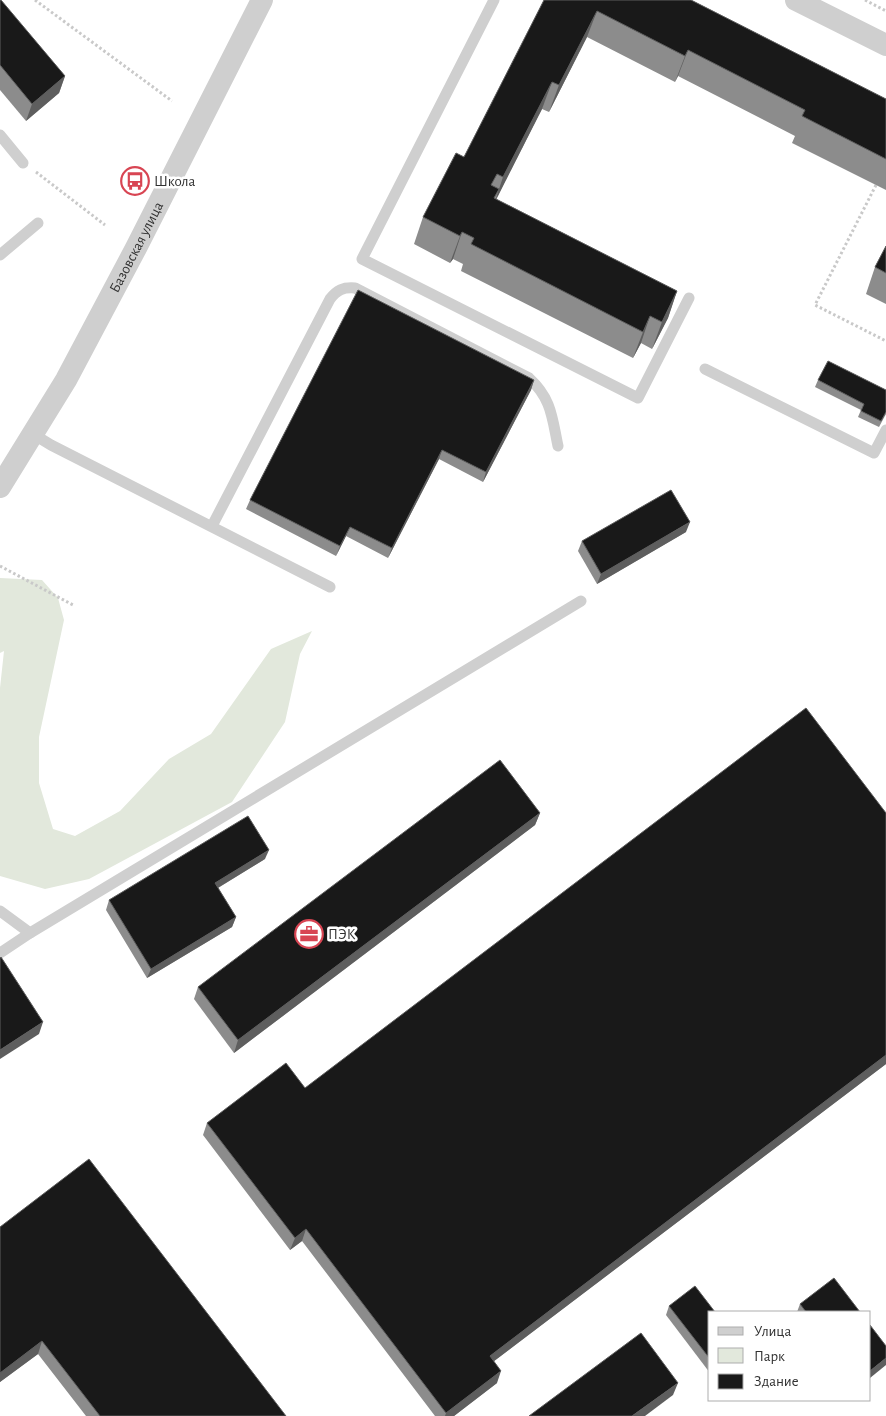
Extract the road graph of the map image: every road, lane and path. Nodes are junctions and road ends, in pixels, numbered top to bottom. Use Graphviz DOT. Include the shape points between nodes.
graph roads {
  1 [pos="35,0"];
  2 [pos="262,0"];
  3 [pos="494,0"];
  4 [pos="796,0"];
  5 [pos="865,0"];
  6 [pos="886,11"];
  7 [pos="886,45"];
  8 [pos="172,100"];
  9 [pos="0,136"];
  10 [pos="23,163"];
  11 [pos="876,185"];
  12 [pos="38,224"];
  13 [pos="106,226"];
  14 [pos="2,250"];
  15 [pos="689,298"];
  16 [pos="886,341"];
  17 [pos="705,369"];
  18 [pos="886,430"];
  19 [pos="33,434"];
  20 [pos="558,446"];
  21 [pos="0,487"];
  22 [pos="212,526"];
  23 [pos="0,566"];
  24 [pos="330,587"];
  25 [pos="581,601"];
  26 [pos="73,605"];
  27 [pos="0,911"];
  28 [pos="30,933"];
  29 [pos="0,953"];
  1 -- 8 [label="path"];
  2 -- 19 [label="street, Базовская улица" via="136,248 66,380"];
  3 -- 15 [label="lane" via="362,259 638,398"];
  4 -- 7 [label="street"];
  5 -- 6 [label="path"];
  9 -- 10 [label="lane"];
  10 -- 13 [label="path"];
  11 -- 16 [label="path" via="815,305"];
  12 -- 14 [label="lane"];
  17 -- 18 [label="lane" via="874,453"];
  19 -- 21 [label="street, Базовская улица"];
  19 -- 22 [label="lane"];
  20 -- 22 [label="lane" via="545,395 529,378 355,288 347,287 330,299"];
  22 -- 24 [label="lane"];
  23 -- 26 [label="path"];
  25 -- 28 [label="lane"];
  27 -- 28 [label="lane"];
  28 -- 29 [label="lane"];
}
